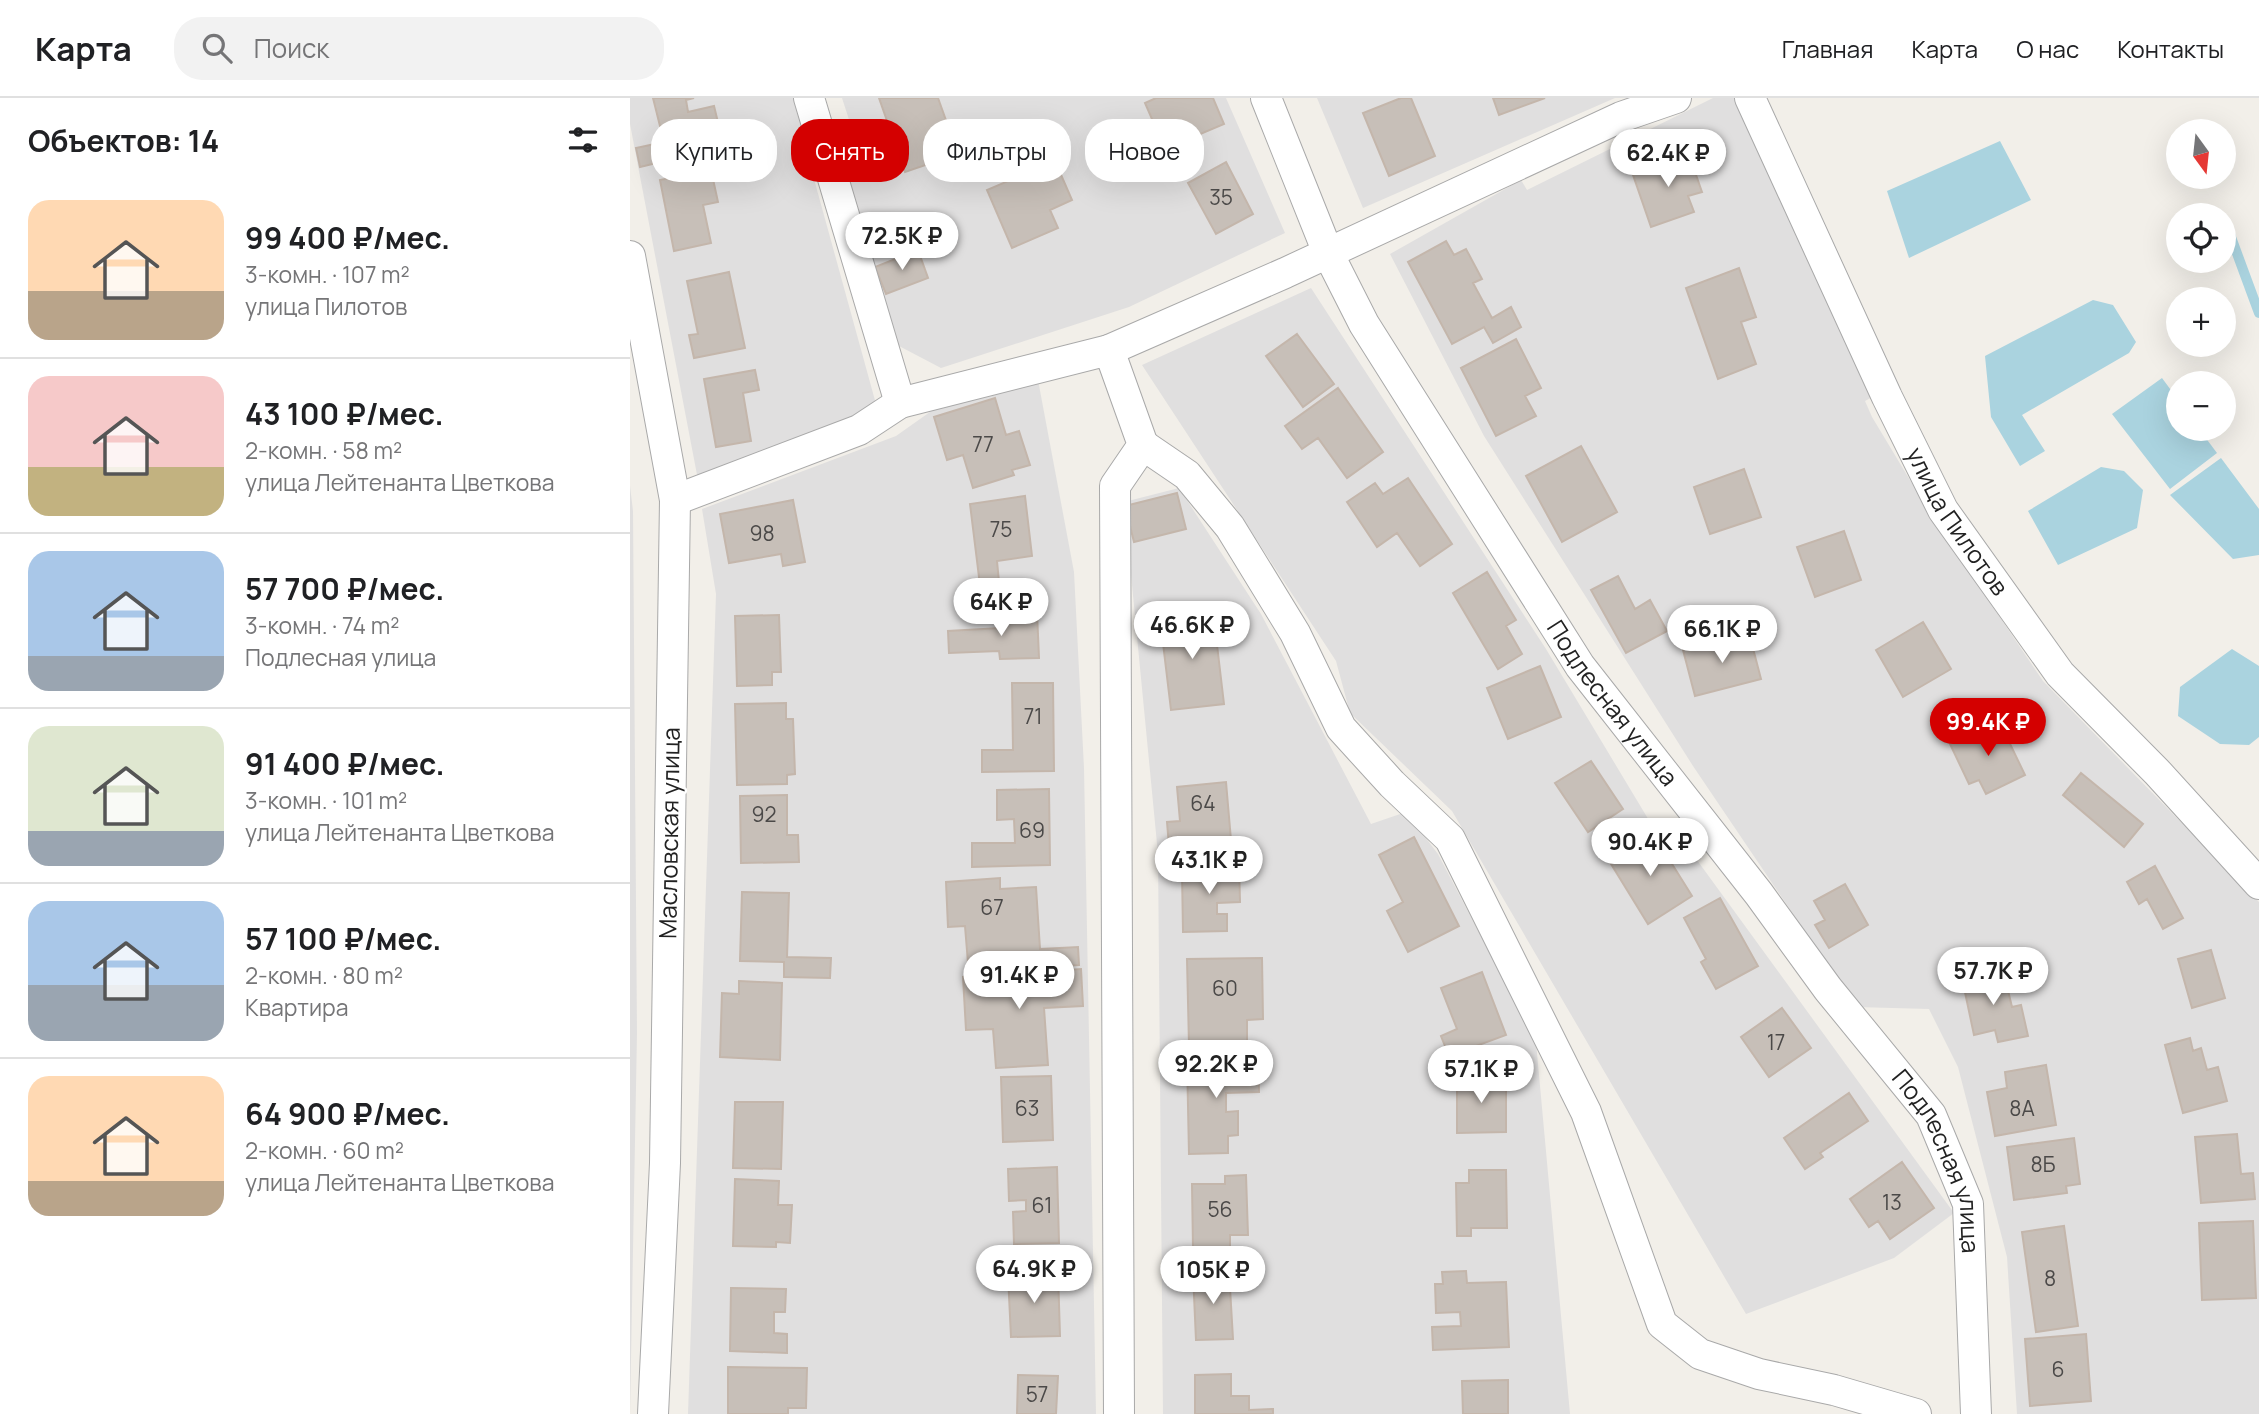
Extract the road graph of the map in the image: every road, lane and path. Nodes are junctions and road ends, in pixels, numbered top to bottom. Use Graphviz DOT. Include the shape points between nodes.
graph roads {
  1 [pos="809,98"];
  2 [pos="1266,98"];
  3 [pos="1676,98"];
  4 [pos="1750,98"];
  5 [pos="1328,253"];
  6 [pos="630,256"];
  7 [pos="1109,350"];
  8 [pos="900,403"];
  9 [pos="1143,445"];
  10 [pos="675,500"];
  11 [pos="2259,884"];
  12 [pos="653,1414"];
  13 [pos="1119,1414"];
  14 [pos="1916,1414"];
  15 [pos="1976,1414"];
  1 -- 8 [label="street"];
  2 -- 5 [label="street, Подлесная улица"];
  3 -- 5 [label="street" via="1621,117"];
  4 -- 11 [label="street, улица Пилотов" via="1942,510 2060,674"];
  5 -- 7 [label="street"];
  5 -- 15 [label="street, Подлесная улица" via="1364,324 1580,666 1828,989 1931,1115 1968,1204"];
  6 -- 10 [label="street, Масловская улица"];
  7 -- 8 [label="street"];
  7 -- 9 [label="street"];
  8 -- 10 [label="street" via="859,430"];
  9 -- 13 [label="street" via="1115,486"];
  9 -- 14 [label="street" via="1187,475 1230,527 1295,633 1342,729 1450,839 1586,1112 1662,1324 1700,1354"];
  10 -- 12 [label="street, Масловская улица" via="665,1163"];
}
